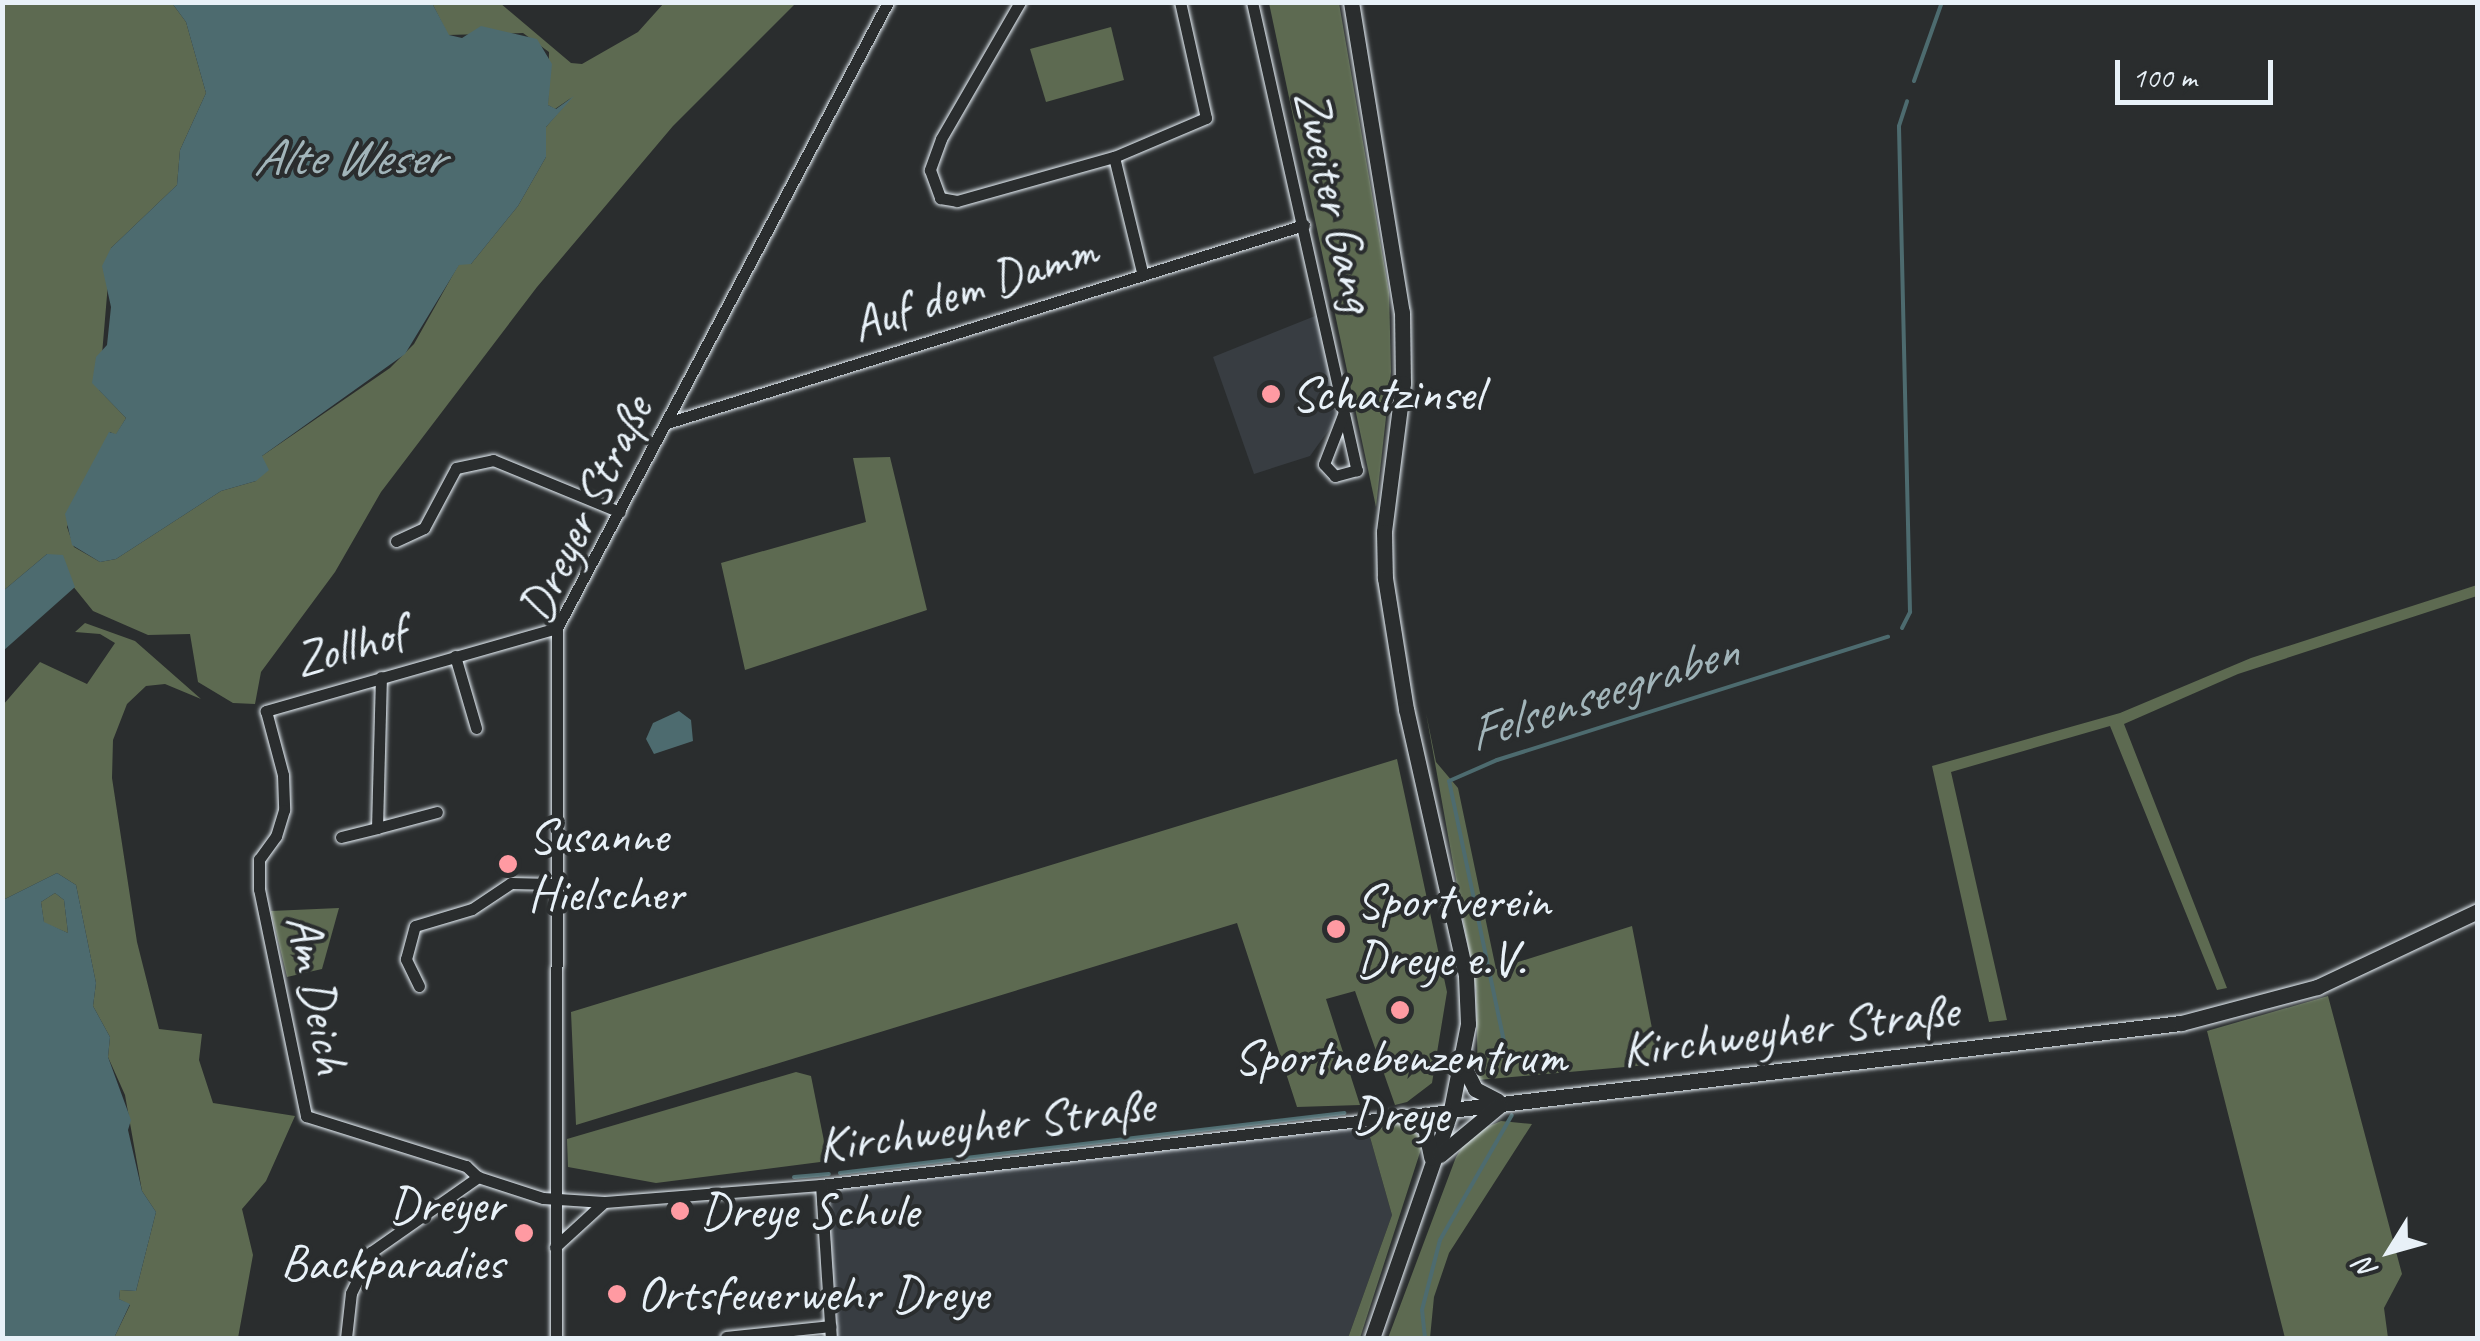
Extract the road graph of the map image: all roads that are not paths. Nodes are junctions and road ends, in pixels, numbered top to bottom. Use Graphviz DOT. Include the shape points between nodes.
graph roads {
  1 [pos="888,2"];
  2 [pos="1020,2"];
  3 [pos="1180,2"];
  4 [pos="1252,2"];
  5 [pos="1351,2"];
  6 [pos="1114,157"];
  7 [pos="1304,225"];
  8 [pos="1142,272"];
  9 [pos="1343,415"];
  10 [pos="667,423"];
  11 [pos="620,512"];
  12 [pos="396,541"];
  13 [pos="557,628"];
  14 [pos="455,656"];
  15 [pos="382,677"];
  16 [pos="266,711"];
  17 [pos="476,728"];
  18 [pos="437,812"];
  19 [pos="377,828"];
  20 [pos="341,837"];
  21 [pos="553,884"];
  22 [pos="2478,911"];
  23 [pos="420,986"];
  24 [pos="1462,1062"];
  25 [pos="1506,1101"];
  26 [pos="1451,1110"];
  27 [pos="1402,1116"];
  28 [pos="1431,1169"];
  29 [pos="478,1177"];
  30 [pos="821,1184"];
  31 [pos="554,1200"];
  32 [pos="604,1202"];
  33 [pos="556,1247"];
  34 [pos="831,1332"];
  35 [pos="346,1338"];
  36 [pos="556,1338"];
  37 [pos="726,1338"];
  38 [pos="1372,1338"];
  1 -- 10 [label="street, Dreyer Straße"];
  2 -- 6 [label="street" via="941,139 930,170 940,198 957,202"];
  3 -- 6 [label="street" via="1206,118"];
  4 -- 7 [label="street, Zweiter Gang"];
  5 -- 24 [label="main road" via="1402,312 1403,383 1384,532 1385,578 1399,673 1466,976"];
  6 -- 8 [label="street"];
  7 -- 8 [label="street, Auf dem Damm"];
  7 -- 9 [label="street, Zweiter Gang"];
  8 -- 10 [label="street, Auf dem Damm"];
  9 -- 9 [label="street, Zweiter Gang" via="1357,470 1335,476 1324,464"];
  10 -- 11 [label="street, Dreyer Straße"];
  11 -- 12 [label="street" via="494,460 456,468 424,528"];
  11 -- 13 [label="street, Dreyer Straße"];
  13 -- 14 [label="street, Zollhof"];
  13 -- 21 [label="street, Dreyer Straße"];
  14 -- 15 [label="street, Zollhof"];
  14 -- 17 [label="street, Zollhof"];
  15 -- 16 [label="street, Zollhof"];
  15 -- 19 [label="street"];
  16 -- 29 [label="street, Am Deich" via="283,775 284,810 259,859 259,889 306,1116 466,1166"];
  18 -- 19 [label="street"];
  19 -- 20 [label="street"];
  21 -- 23 [label="street" via="511,883 472,909 415,926 406,959"];
  21 -- 31 [label="street, Dreyer Straße"];
  22 -- 25 [label="main road, Kirchweyher Straße" via="2317,987 2216,1016"];
  24 -- 25 [label="main road" via="1475,1089"];
  24 -- 26 [label="main road"];
  25 -- 26 [label="main road, Kirchweyher Straße"];
  25 -- 28 [label="main road" via="1459,1133"];
  26 -- 27 [label="street, Kirchweyher Straße"];
  26 -- 28 [label="main road"];
  27 -- 28 [label="main road" via="1424,1128"];
  27 -- 30 [label="street, Kirchweyher Straße"];
  28 -- 38 [label="main road"];
  29 -- 31 [label="street, Am Deich"];
  29 -- 35 [label="street" via="371,1252 351,1292"];
  30 -- 32 [label="street, Kirchweyher Straße"];
  30 -- 34 [label="street"];
  31 -- 32 [label="street, Kirchweyher Straße"];
  31 -- 33 [label="street, Dreyer Straße"];
  32 -- 33 [label="street"];
  33 -- 36 [label="street, Dreyer Straße"];
  34 -- 37 [label="street"];
}
